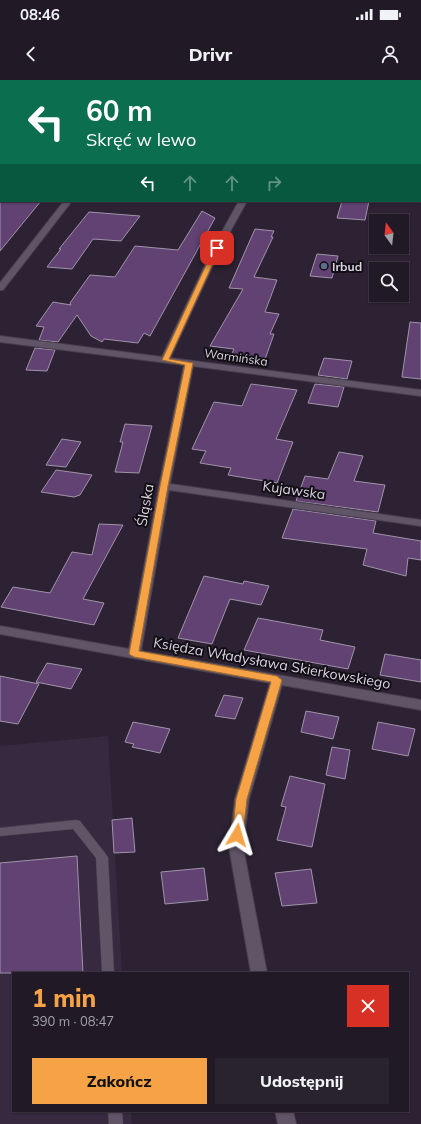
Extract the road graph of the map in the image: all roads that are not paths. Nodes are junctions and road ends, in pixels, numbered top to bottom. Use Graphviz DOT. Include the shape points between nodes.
graph roads {
  1 [pos="67,202"];
  2 [pos="242,202"];
  3 [pos="0,288"];
  4 [pos="0,339"];
  5 [pos="165,360"];
  6 [pos="189,363"];
  7 [pos="421,393"];
  8 [pos="164,486"];
  9 [pos="421,523"];
  10 [pos="0,630"];
  11 [pos="134,654"];
  12 [pos="277,680"];
  13 [pos="421,705"];
  14 [pos="0,832"];
  15 [pos="108,972"];
  16 [pos="259,972"];
  17 [pos="115,1112"];
  18 [pos="284,1112"];
  19 [pos="116,1124"];
  20 [pos="287,1124"];
  1 -- 3 [label="street"];
  2 -- 5 [label="street" via="217,248"];
  4 -- 5 [label="street, Warmińska"];
  5 -- 6 [label="street, Warmińska"];
  6 -- 7 [label="street, Warmińska"];
  6 -- 8 [label="street, Śląska"];
  8 -- 9 [label="street, Kujawska"];
  8 -- 11 [label="street, Śląska"];
  10 -- 11 [label="street, Księdza Władysława Skierkowskiego"];
  11 -- 12 [label="street, Księdza Władysława Skierkowskiego"];
  12 -- 13 [label="street, Księdza Władysława Skierkowskiego"];
  12 -- 16 [label="street" via="242,799 236,847"];
  14 -- 15 [label="lane" via="76,824 102,857"];
  17 -- 19 [label="lane"];
  18 -- 20 [label="street"];
}
